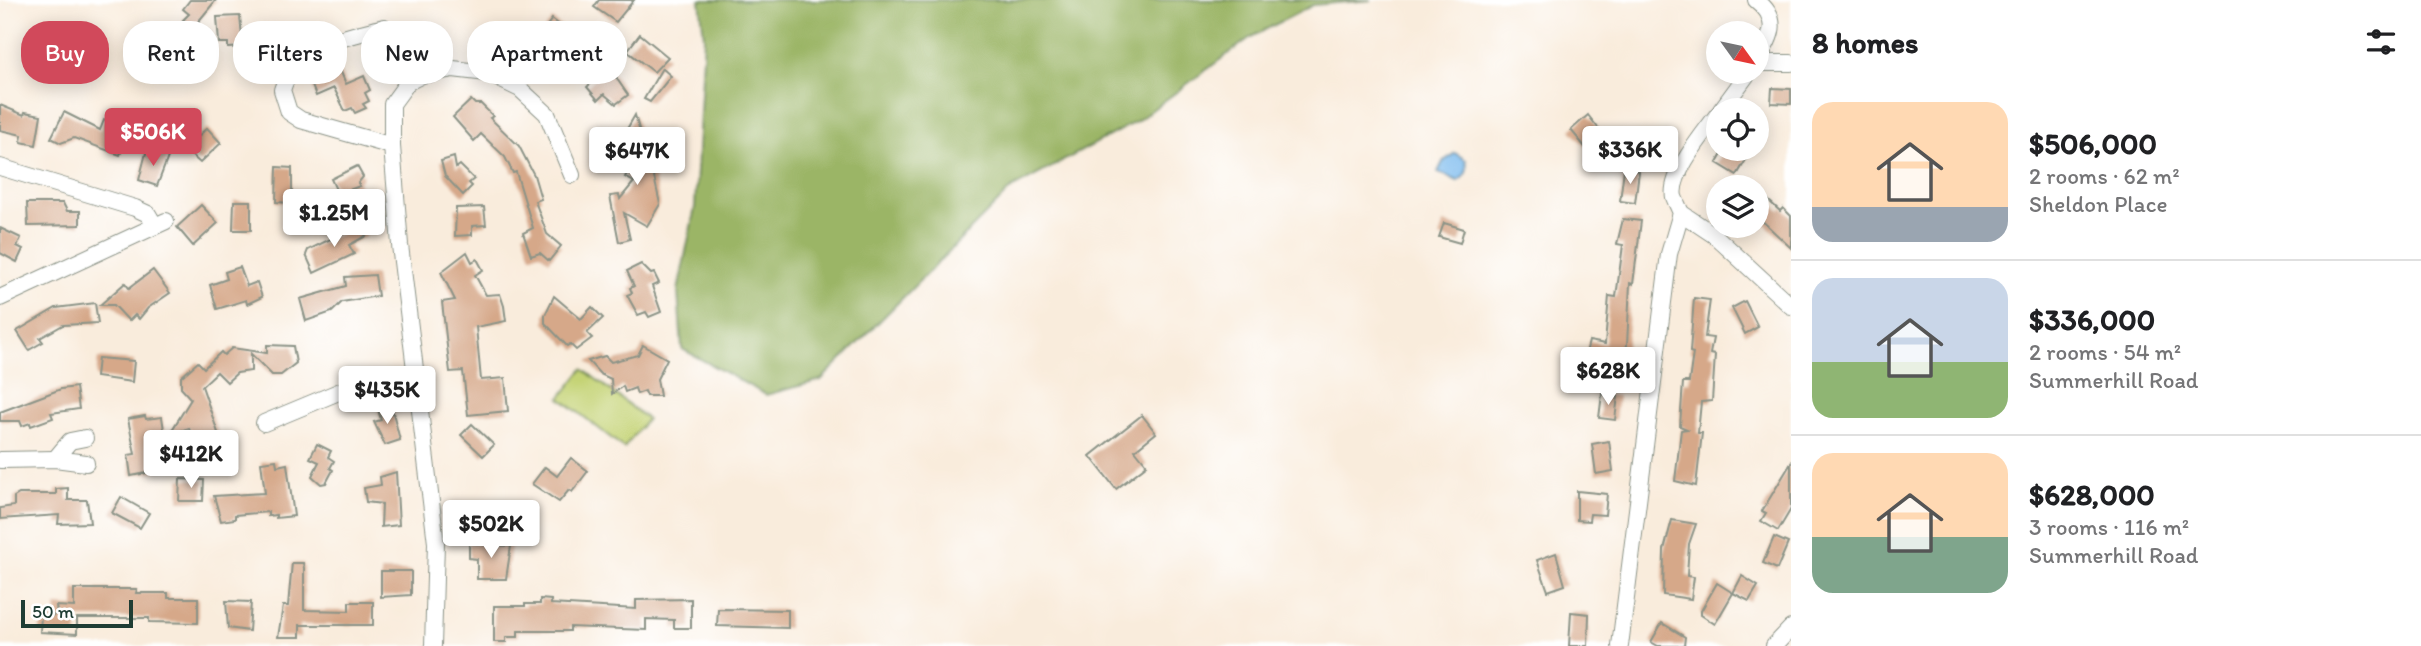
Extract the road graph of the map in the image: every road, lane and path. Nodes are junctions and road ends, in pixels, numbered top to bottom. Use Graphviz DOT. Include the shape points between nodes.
graph roads {
  1 [pos="1756,0"];
  2 [pos="361,33"];
  3 [pos="1769,41"];
  4 [pos="1769,62"];
  5 [pos="1791,63"];
  6 [pos="1706,132"];
  7 [pos="392,146"];
  8 [pos="0,167"];
  9 [pos="572,175"];
  10 [pos="1681,213"];
  11 [pos="0,298"];
  12 [pos="1791,306"];
  13 [pos="413,373"];
  14 [pos="264,422"];
  15 [pos="85,438"];
  16 [pos="55,459"];
  17 [pos="0,460"];
  18 [pos="86,463"];
  19 [pos="1791,628"];
  20 [pos="433,646"];
  21 [pos="1620,646"];
  22 [pos="1774,646"];
  1 -- 3 [label="street" via="1774,24"];
  2 -- 7 [label="street" via="312,51 293,67 282,90 289,112 301,120"];
  4 -- 5 [label="street"];
  6 -- 10 [label="street" via="1675,183 1674,196"];
  7 -- 9 [label="street" via="392,104 408,82 436,71 471,70 520,89 547,114"];
  7 -- 13 [label="street"];
  8 -- 11 [label="street" via="135,208 161,223"];
  10 -- 12 [label="street" via="1714,235"];
  10 -- 21 [label="street" via="1669,254"];
  13 -- 14 [label="street" via="348,388"];
  13 -- 20 [label="street" via="436,543"];
  15 -- 16 [label="street" via="70,441"];
  16 -- 17 [label="street"];
  16 -- 18 [label="street"];
  19 -- 22 [label="street"];
}
